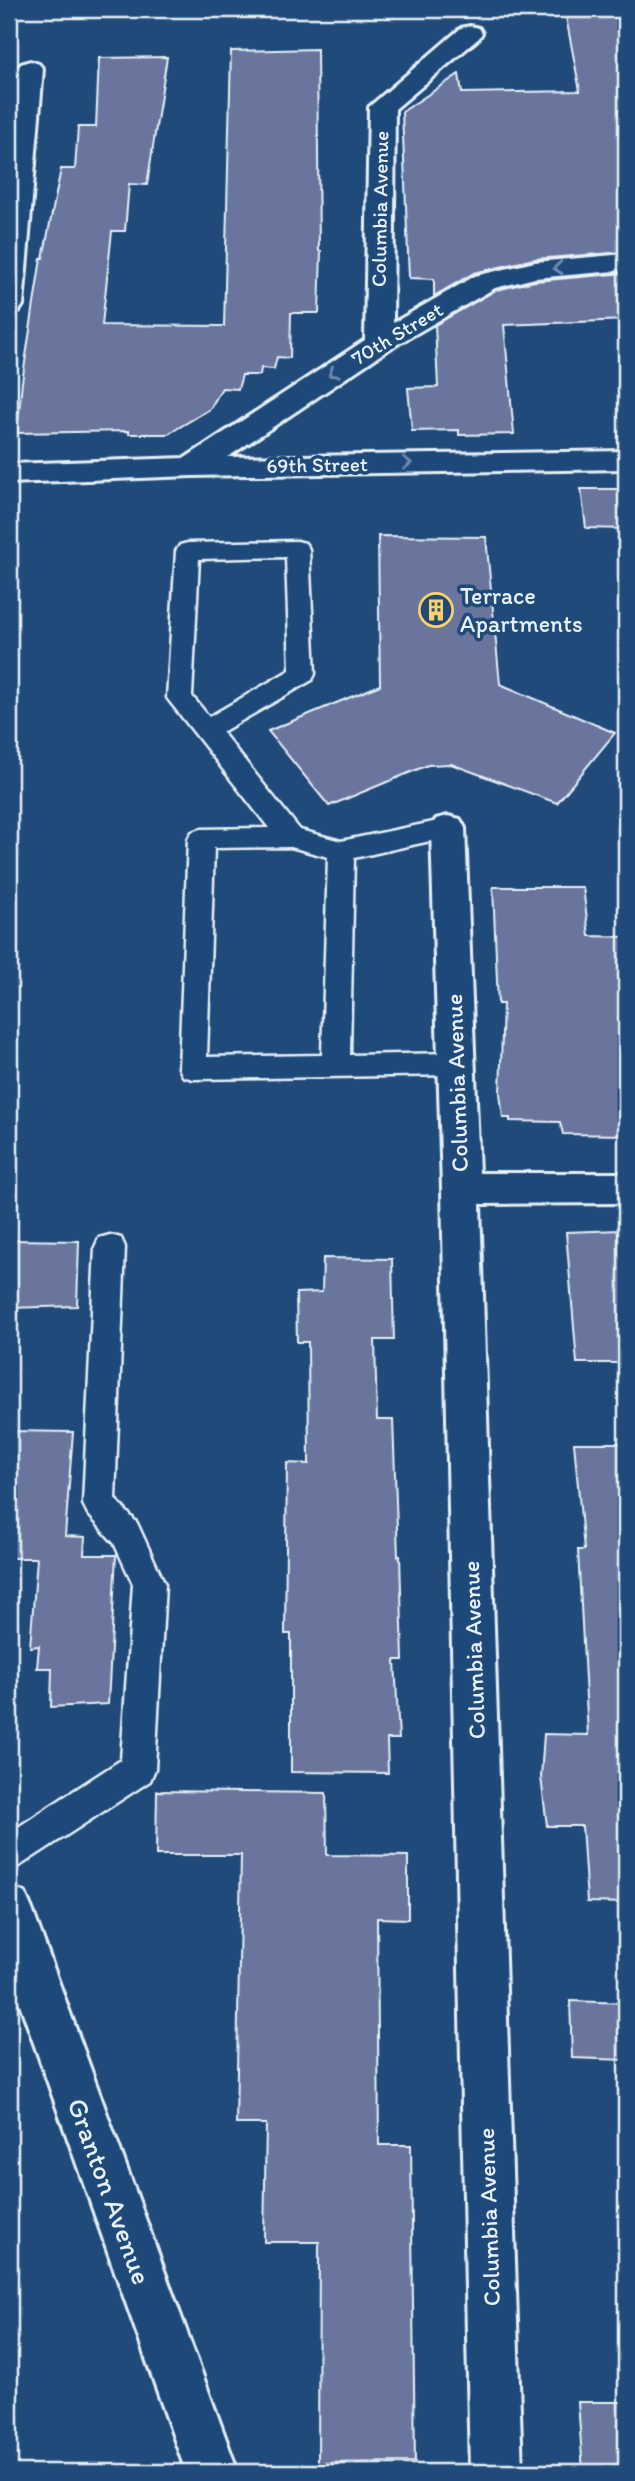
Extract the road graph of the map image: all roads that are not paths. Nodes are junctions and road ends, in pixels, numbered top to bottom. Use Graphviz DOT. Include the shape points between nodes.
graph roads {
  1 [pos="470,33"];
  2 [pos="30,69"];
  3 [pos="626,262"];
  4 [pos="9,305"];
  5 [pos="379,343"];
  6 [pos="626,460"];
  7 [pos="192,467"];
  8 [pos="9,474"];
  9 [pos="206,730"];
  10 [pos="448,828"];
  11 [pos="291,836"];
  12 [pos="341,851"];
  13 [pos="455,1064"];
  14 [pos="336,1066"];
  15 [pos="626,1188"];
  16 [pos="461,1189"];
  17 [pos="110,1247"];
  18 [pos="9,1853"];
  19 [pos="9,1909"];
  20 [pos="212,2472"];
  21 [pos="496,2472"];
  1 -- 5 [label="street, Columbia Avenue" via="382,107"];
  2 -- 4 [label="street"];
  3 -- 5 [label="street, 70th Street, one-way" via="535,270 485,282"];
  5 -- 7 [label="street, 70th Street, one-way"];
  7 -- 6 [label="street, 69th Street, one-way"];
  7 -- 8 [label="street, 69th Street"];
  9 -- 9 [label="lane" via="179,698 188,551 297,549 303,674"];
  9 -- 11 [label="lane"];
  10 -- 12 [label="lane"];
  10 -- 13 [label="street, Columbia Avenue"];
  11 -- 12 [label="lane"];
  11 -- 14 [label="lane" via="201,839 193,1068"];
  12 -- 14 [label="lane"];
  13 -- 14 [label="lane"];
  13 -- 16 [label="street, Columbia Avenue"];
  15 -- 16 [label="street"];
  16 -- 21 [label="street, Columbia Avenue"];
  17 -- 18 [label="lane" via="99,1504 125,1533 149,1584 138,1769"];
  19 -- 20 [label="street, Granton Avenue"];
}
